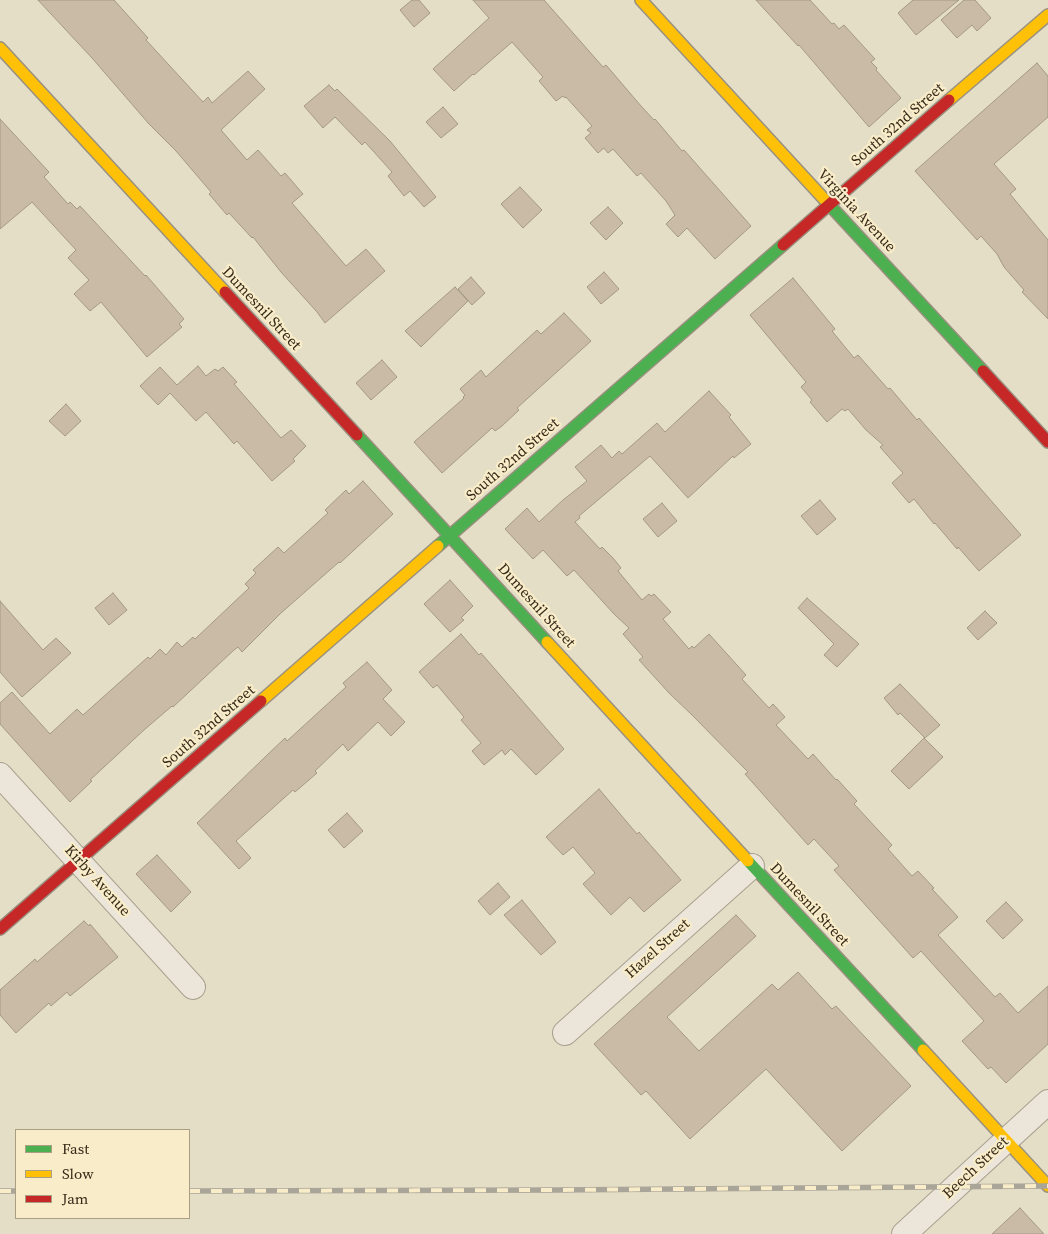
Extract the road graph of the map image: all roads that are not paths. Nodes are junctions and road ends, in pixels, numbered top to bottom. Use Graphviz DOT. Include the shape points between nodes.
graph roads {
  1 [pos="641,0"];
  2 [pos="1048,16"];
  3 [pos="0,48"];
  4 [pos="830,204"];
  5 [pos="1048,442"];
  6 [pos="449,536"];
  7 [pos="0,775"];
  8 [pos="79,860"];
  9 [pos="752,866"];
  10 [pos="0,929"];
  11 [pos="193,987"];
  12 [pos="564,1033"];
  13 [pos="1048,1102"];
  14 [pos="1006,1141"];
  15 [pos="1048,1186"];
  16 [pos="904,1234"];
  1 -- 4 [label="main road, Virginia Avenue"];
  2 -- 4 [label="main road, South 32nd Street"];
  3 -- 6 [label="main road, Dumesnil Street"];
  4 -- 5 [label="main road, Virginia Avenue"];
  4 -- 6 [label="main road, South 32nd Street"];
  6 -- 8 [label="main road, South 32nd Street"];
  6 -- 9 [label="main road, Dumesnil Street"];
  7 -- 8 [label="street, Kirby Avenue"];
  8 -- 10 [label="main road, South 32nd Street"];
  8 -- 11 [label="street, Kirby Avenue"];
  9 -- 12 [label="street, Hazel Street"];
  9 -- 14 [label="main road, Dumesnil Street"];
  13 -- 14 [label="street, Beech Street"];
  14 -- 15 [label="main road, Dumesnil Street"];
  14 -- 16 [label="street, Beech Street"];
}
